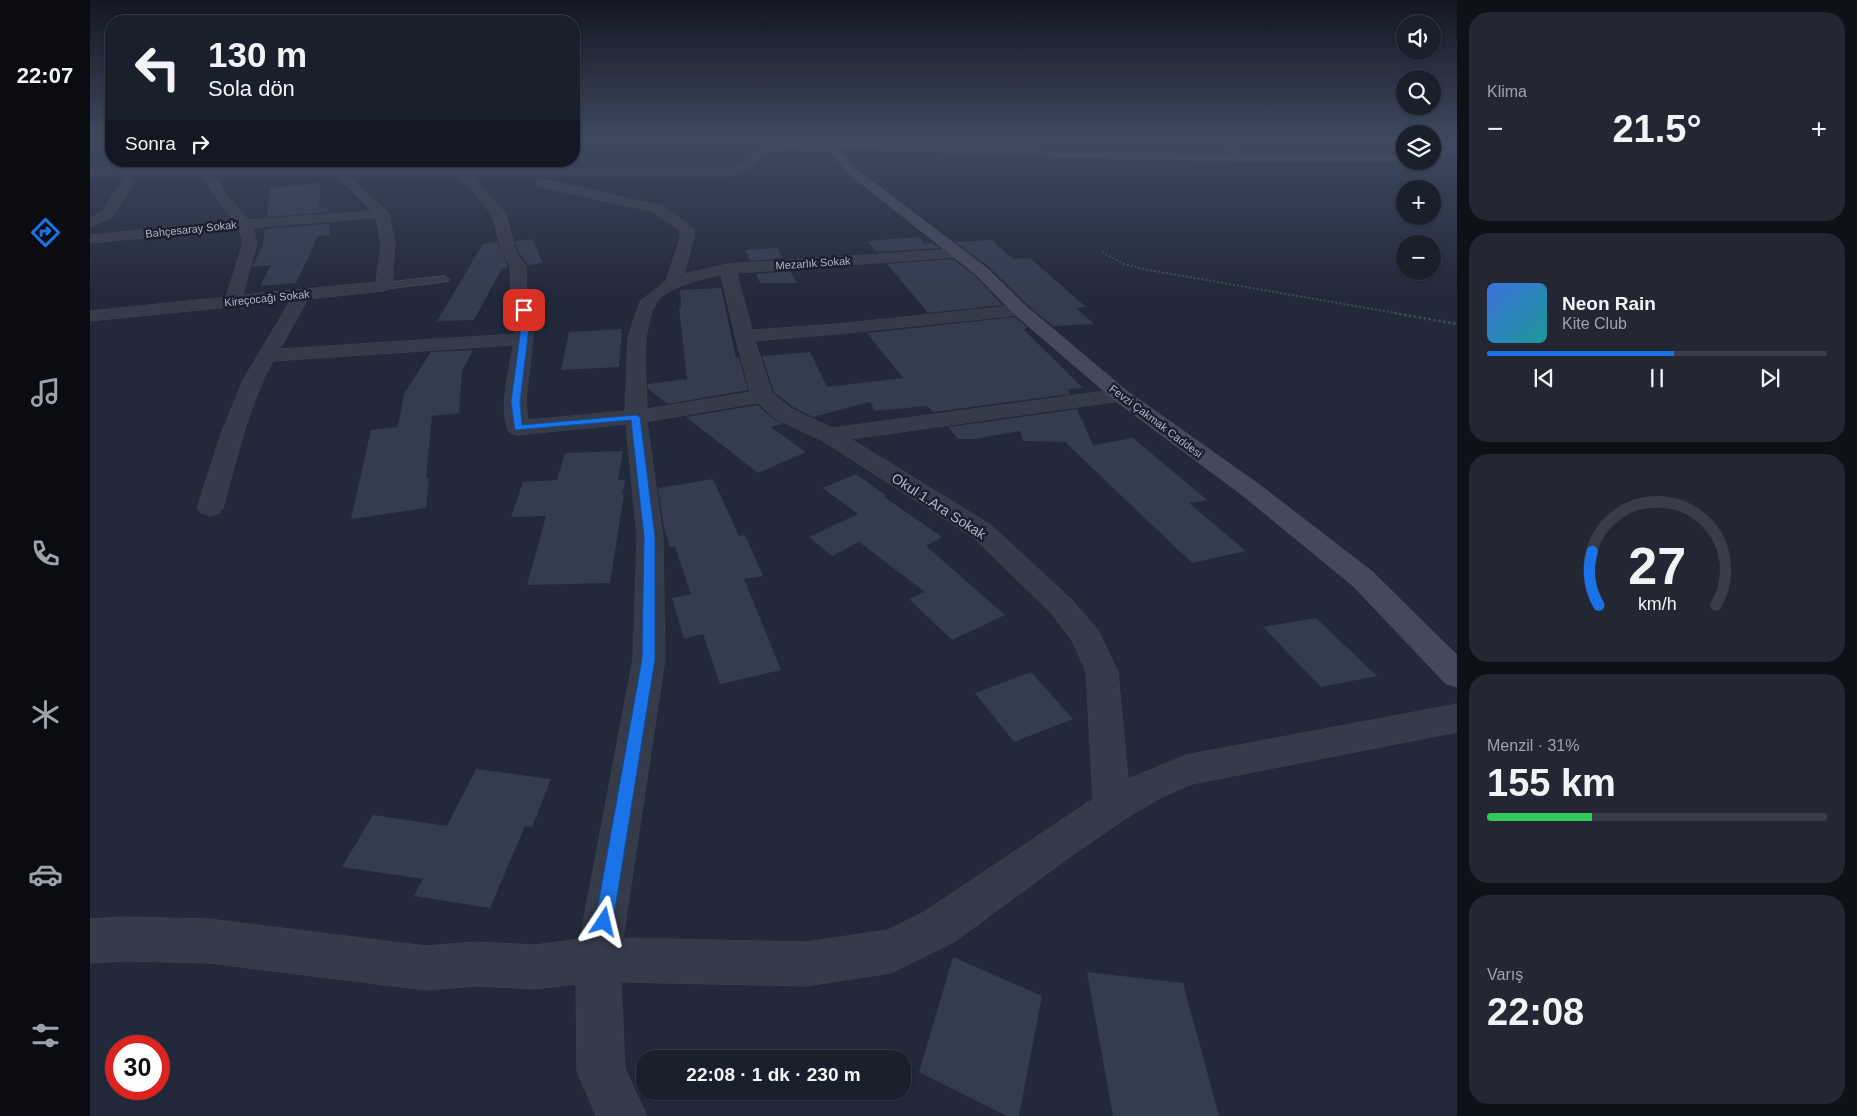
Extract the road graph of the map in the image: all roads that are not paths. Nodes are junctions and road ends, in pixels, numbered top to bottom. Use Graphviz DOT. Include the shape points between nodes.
graph roads {
  1 [pos="123,190"];
  2 [pos="216,190"];
  3 [pos="357,190"];
  4 [pos="481,190"];
  5 [pos="572,190"];
  6 [pos="876,190"];
  7 [pos="382,214"];
  8 [pos="90,223"];
  9 [pos="244,224"];
  10 [pos="90,239"];
  11 [pos="956,253"];
  12 [pos="728,269"];
  13 [pos="444,279"];
  14 [pos="673,283"];
  15 [pos="384,286"];
  16 [pos="302,294"];
  17 [pos="233,301"];
  18 [pos="1020,310"];
  19 [pos="90,316"];
  20 [pos="744,336"];
  21 [pos="524,339"];
  22 [pos="266,356"];
  23 [pos="1120,395"];
  24 [pos="762,396"];
  25 [pos="636,417"];
  26 [pos="829,435"];
  27 [pos="210,508"];
  28 [pos="1457,675"];
  29 [pos="1457,718"];
  30 [pos="1112,807"];
  31 [pos="90,941"];
  32 [pos="598,959"];
  33 [pos="622,1116"];
  1 -- 8 [label="street" via="108,214"];
  2 -- 9 [label="street"];
  3 -- 7 [label="street"];
  4 -- 21 [label="street" via="499,214 509,252 518,266 518,299 526,320"];
  5 -- 14 [label="street" via="658,209 687,230"];
  6 -- 11 [label="main road, Fevzi Çakmak Caddesi"];
  7 -- 9 [label="street, Bahçesaray Sokak"];
  7 -- 15 [label="street" via="388,244"];
  9 -- 10 [label="street, Bahçesaray Sokak"];
  9 -- 17 [label="street" via="250,243"];
  11 -- 12 [label="street, Mezarlık Sokak"];
  11 -- 18 [label="main road, Fevzi Çakmak Caddesi" via="982,271"];
  12 -- 14 [label="street, Mezarlık Sokak"];
  12 -- 20 [label="street"];
  13 -- 15 [label="lane, Kireçocağı Sokak"];
  14 -- 25 [label="street, Mezarlık Sokak" via="648,301 642,315 637,337"];
  15 -- 16 [label="street, Kireçocağı Sokak"];
  16 -- 17 [label="street, Kireçocağı Sokak"];
  16 -- 22 [label="street"];
  17 -- 19 [label="street, Kireçocağı Sokak"];
  18 -- 20 [label="street"];
  18 -- 23 [label="main road, Fevzi Çakmak Caddesi"];
  20 -- 24 [label="street"];
  21 -- 22 [label="street"];
  21 -- 25 [label="street" via="515,402 518,428"];
  22 -- 27 [label="street" via="245,400"];
  23 -- 26 [label="street"];
  23 -- 28 [label="main road, Fevzi Çakmak Caddesi" via="1251,490 1363,579"];
  24 -- 25 [label="street"];
  24 -- 26 [label="street, Okul 1.Ara Sokak" via="784,414"];
  25 -- 32 [label="street, Mezarlık Sokak" via="650,537 649,659"];
  26 -- 30 [label="street, Okul 1.Ara Sokak" via="982,531 1062,607 1086,638 1102,672"];
  29 -- 30 [label="street" via="1186,770"];
  30 -- 32 [label="street" via="939,927 890,951 806,964"];
  31 -- 32 [label="street" via="209,941 426,968 475,964 535,967"];
  32 -- 33 [label="street, Mezarlık Sokak" via="601,1071"];
}
